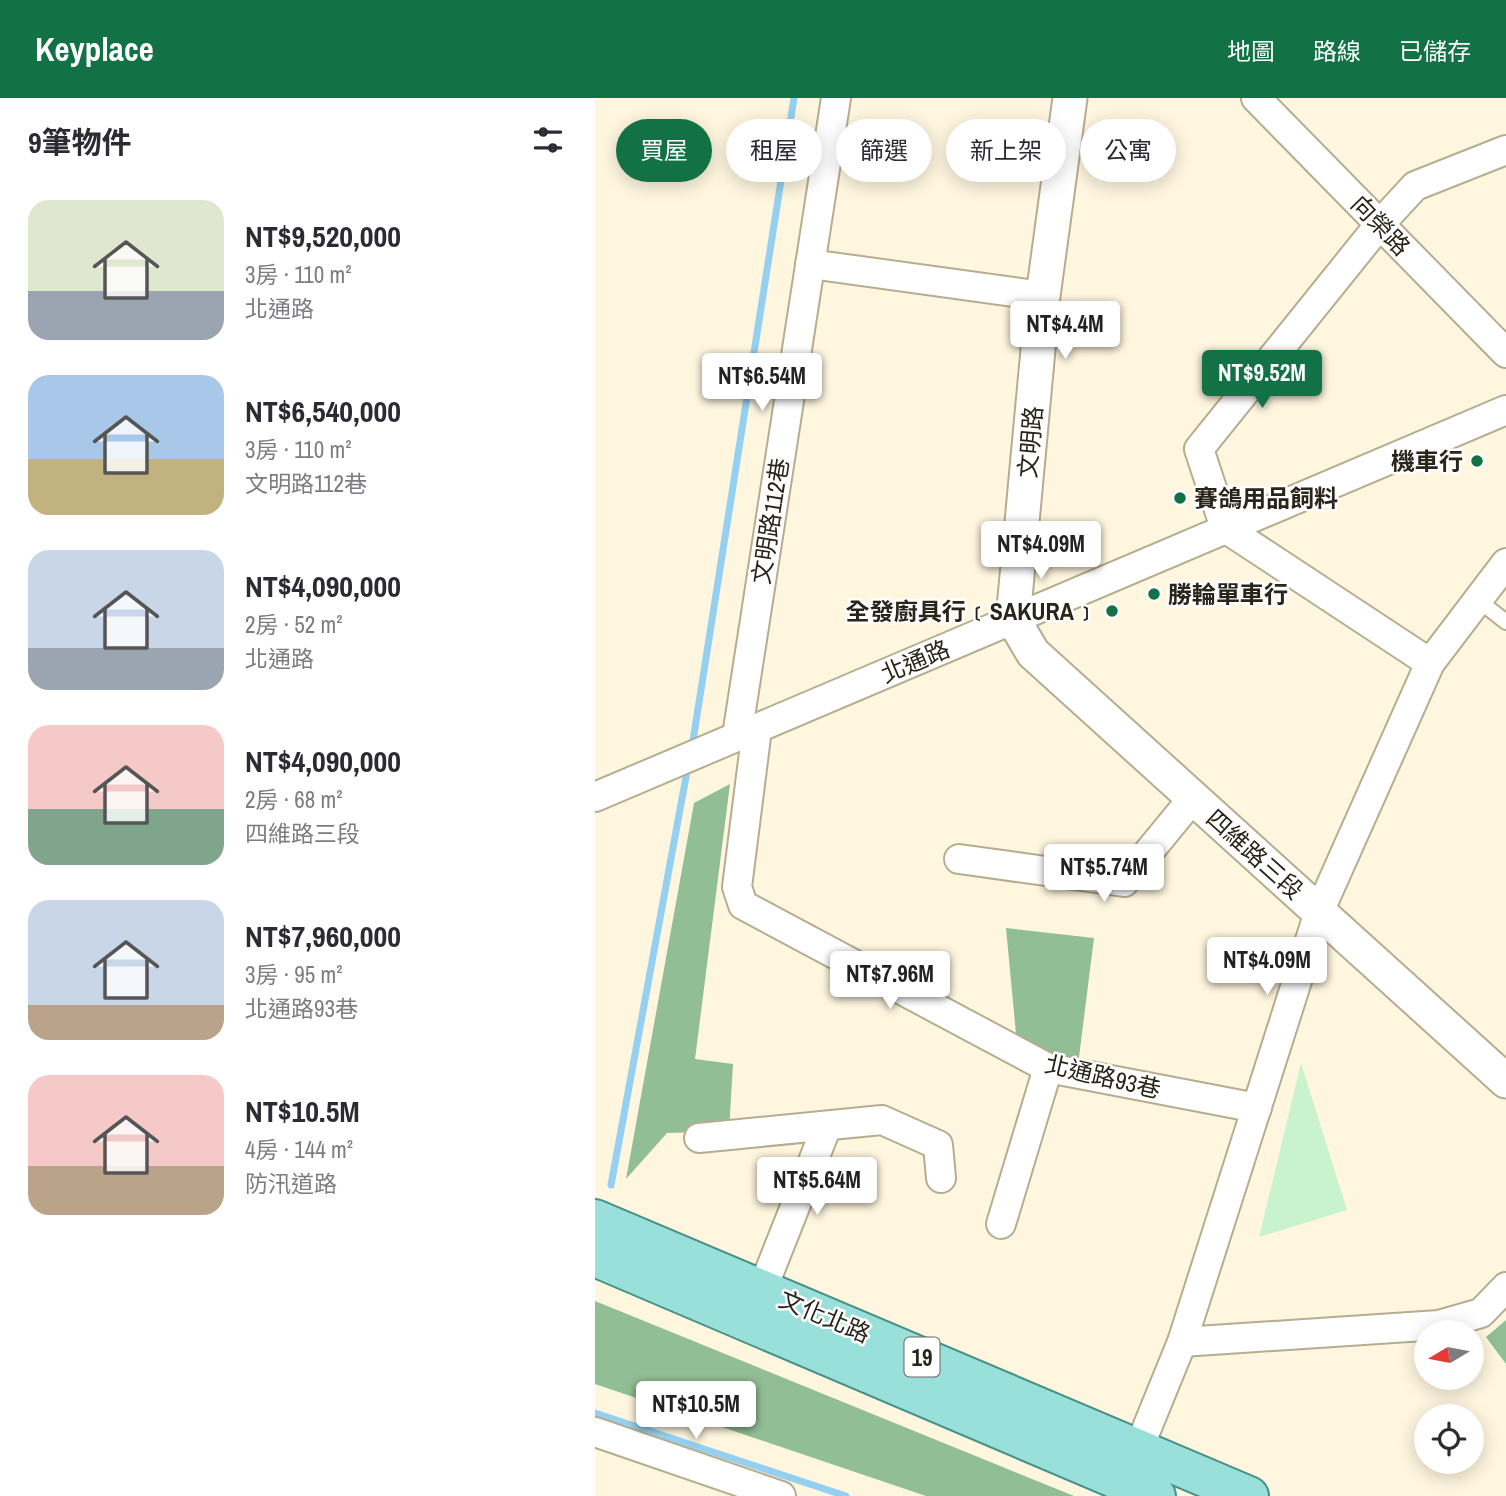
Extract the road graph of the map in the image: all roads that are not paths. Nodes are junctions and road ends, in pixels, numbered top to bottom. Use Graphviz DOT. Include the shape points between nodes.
graph roads {
  1 [pos="836,98"];
  2 [pos="1070,98"];
  3 [pos="1256,98"];
  4 [pos="1506,150"];
  5 [pos="1380,224"];
  6 [pos="810,264"];
  7 [pos="1043,296"];
  8 [pos="1506,353"];
  9 [pos="1506,410"];
  10 [pos="1225,528"];
  11 [pos="1506,563"];
  12 [pos="1478,600"];
  13 [pos="1013,619"];
  14 [pos="1506,622"];
  15 [pos="1430,663"];
  16 [pos="747,733"];
  17 [pos="595,797"];
  18 [pos="1193,798"];
  19 [pos="959,859"];
  20 [pos="1319,912"];
  21 [pos="1048,1068"];
  22 [pos="1506,1081"];
  23 [pos="1257,1108"];
  24 [pos="827,1126"];
  25 [pos="699,1138"];
  26 [pos="941,1178"];
  27 [pos="595,1219"];
  28 [pos="1001,1224"];
  29 [pos="595,1257"];
  30 [pos="1506,1287"];
  31 [pos="762,1290"];
  32 [pos="1182,1342"];
  33 [pos="595,1432"];
  34 [pos="1139,1476"];
  35 [pos="781,1496"];
  36 [pos="1249,1496"];
  1 -- 6 [label="street, 文明路112巷"];
  2 -- 7 [label="street, 文明路"];
  3 -- 5 [label="street, 向榮路"];
  4 -- 5 [label="street" via="1415,186"];
  5 -- 8 [label="street, 向榮路"];
  5 -- 10 [label="street" via="1199,449"];
  6 -- 7 [label="street"];
  6 -- 16 [label="street, 文明路112巷"];
  7 -- 13 [label="street, 文明路"];
  9 -- 10 [label="street, 北通路"];
  10 -- 13 [label="street, 北通路"];
  10 -- 15 [label="street"];
  11 -- 12 [label="street"];
  12 -- 14 [label="lane"];
  12 -- 15 [label="street"];
  13 -- 16 [label="street, 北通路"];
  13 -- 18 [label="street, 四維路三段" via="1033,653"];
  15 -- 20 [label="street"];
  16 -- 17 [label="street, 北通路"];
  16 -- 21 [label="street, 北通路93巷" via="737,887 743,905"];
  18 -- 19 [label="street" via="1124,882"];
  18 -- 20 [label="street, 四維路三段"];
  20 -- 22 [label="street, 四維路三段"];
  20 -- 23 [label="street"];
  21 -- 23 [label="street, 北通路93巷"];
  21 -- 28 [label="street"];
  23 -- 32 [label="street"];
  24 -- 25 [label="street"];
  24 -- 26 [label="street" via="882,1120 938,1145"];
  24 -- 31 [label="street"];
  27 -- 31 [label="main road, 文化北路 / 19"];
  29 -- 34 [label="main road, 文化北路 / 19"];
  30 -- 32 [label="street" via="1481,1313 1439,1325"];
  31 -- 34 [label="main road, 文化北路 / 19"];
  32 -- 34 [label="street"];
  33 -- 35 [label="street"];
  34 -- 36 [label="main road, 文化北路 / 19"];
}
